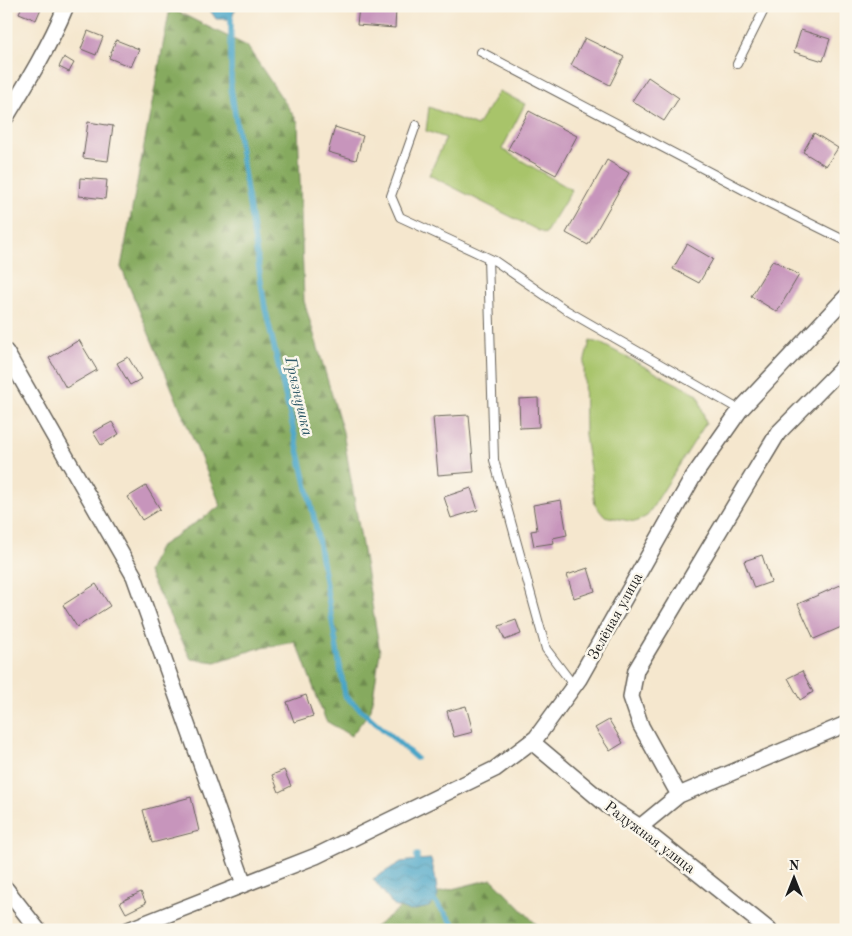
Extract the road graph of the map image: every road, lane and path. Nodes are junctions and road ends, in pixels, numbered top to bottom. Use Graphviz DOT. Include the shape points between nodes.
graph roads {
  1 [pos="66,6"];
  2 [pos="766,6"];
  3 [pos="481,52"];
  4 [pos="737,64"];
  5 [pos="6,117"];
  6 [pos="416,125"];
  7 [pos="846,241"];
  8 [pos="488,258"];
  9 [pos="846,298"];
  10 [pos="6,352"];
  11 [pos="846,364"];
  12 [pos="740,410"];
  13 [pos="574,686"];
  14 [pos="846,724"];
  15 [pos="532,742"];
  16 [pos="679,795"];
  17 [pos="640,827"];
  18 [pos="244,884"];
  19 [pos="6,890"];
  20 [pos="38,930"];
  21 [pos="128,930"];
  22 [pos="769,930"];
  1 -- 5 [label="street" via="35,70"];
  2 -- 4 [label="lane"];
  3 -- 7 [label="lane"];
  6 -- 8 [label="lane" via="391,196 400,217"];
  8 -- 12 [label="lane" via="566,310"];
  8 -- 13 [label="lane" via="494,460 546,649"];
  9 -- 12 [label="street, Зелёная улица"];
  10 -- 18 [label="street" via="134,576"];
  11 -- 16 [label="street" via="778,433 636,670 631,697 641,726"];
  12 -- 13 [label="street, Зелёная улица" via="693,477"];
  13 -- 15 [label="street, Зелёная улица"];
  14 -- 16 [label="street"];
  15 -- 17 [label="street, Радужная улица" via="608,806"];
  15 -- 18 [label="street, Зелёная улица" via="495,769 316,856"];
  16 -- 17 [label="street"];
  17 -- 22 [label="street, Радужная улица"];
  18 -- 21 [label="street, Зелёная улица"];
  19 -- 20 [label="street"];
}
